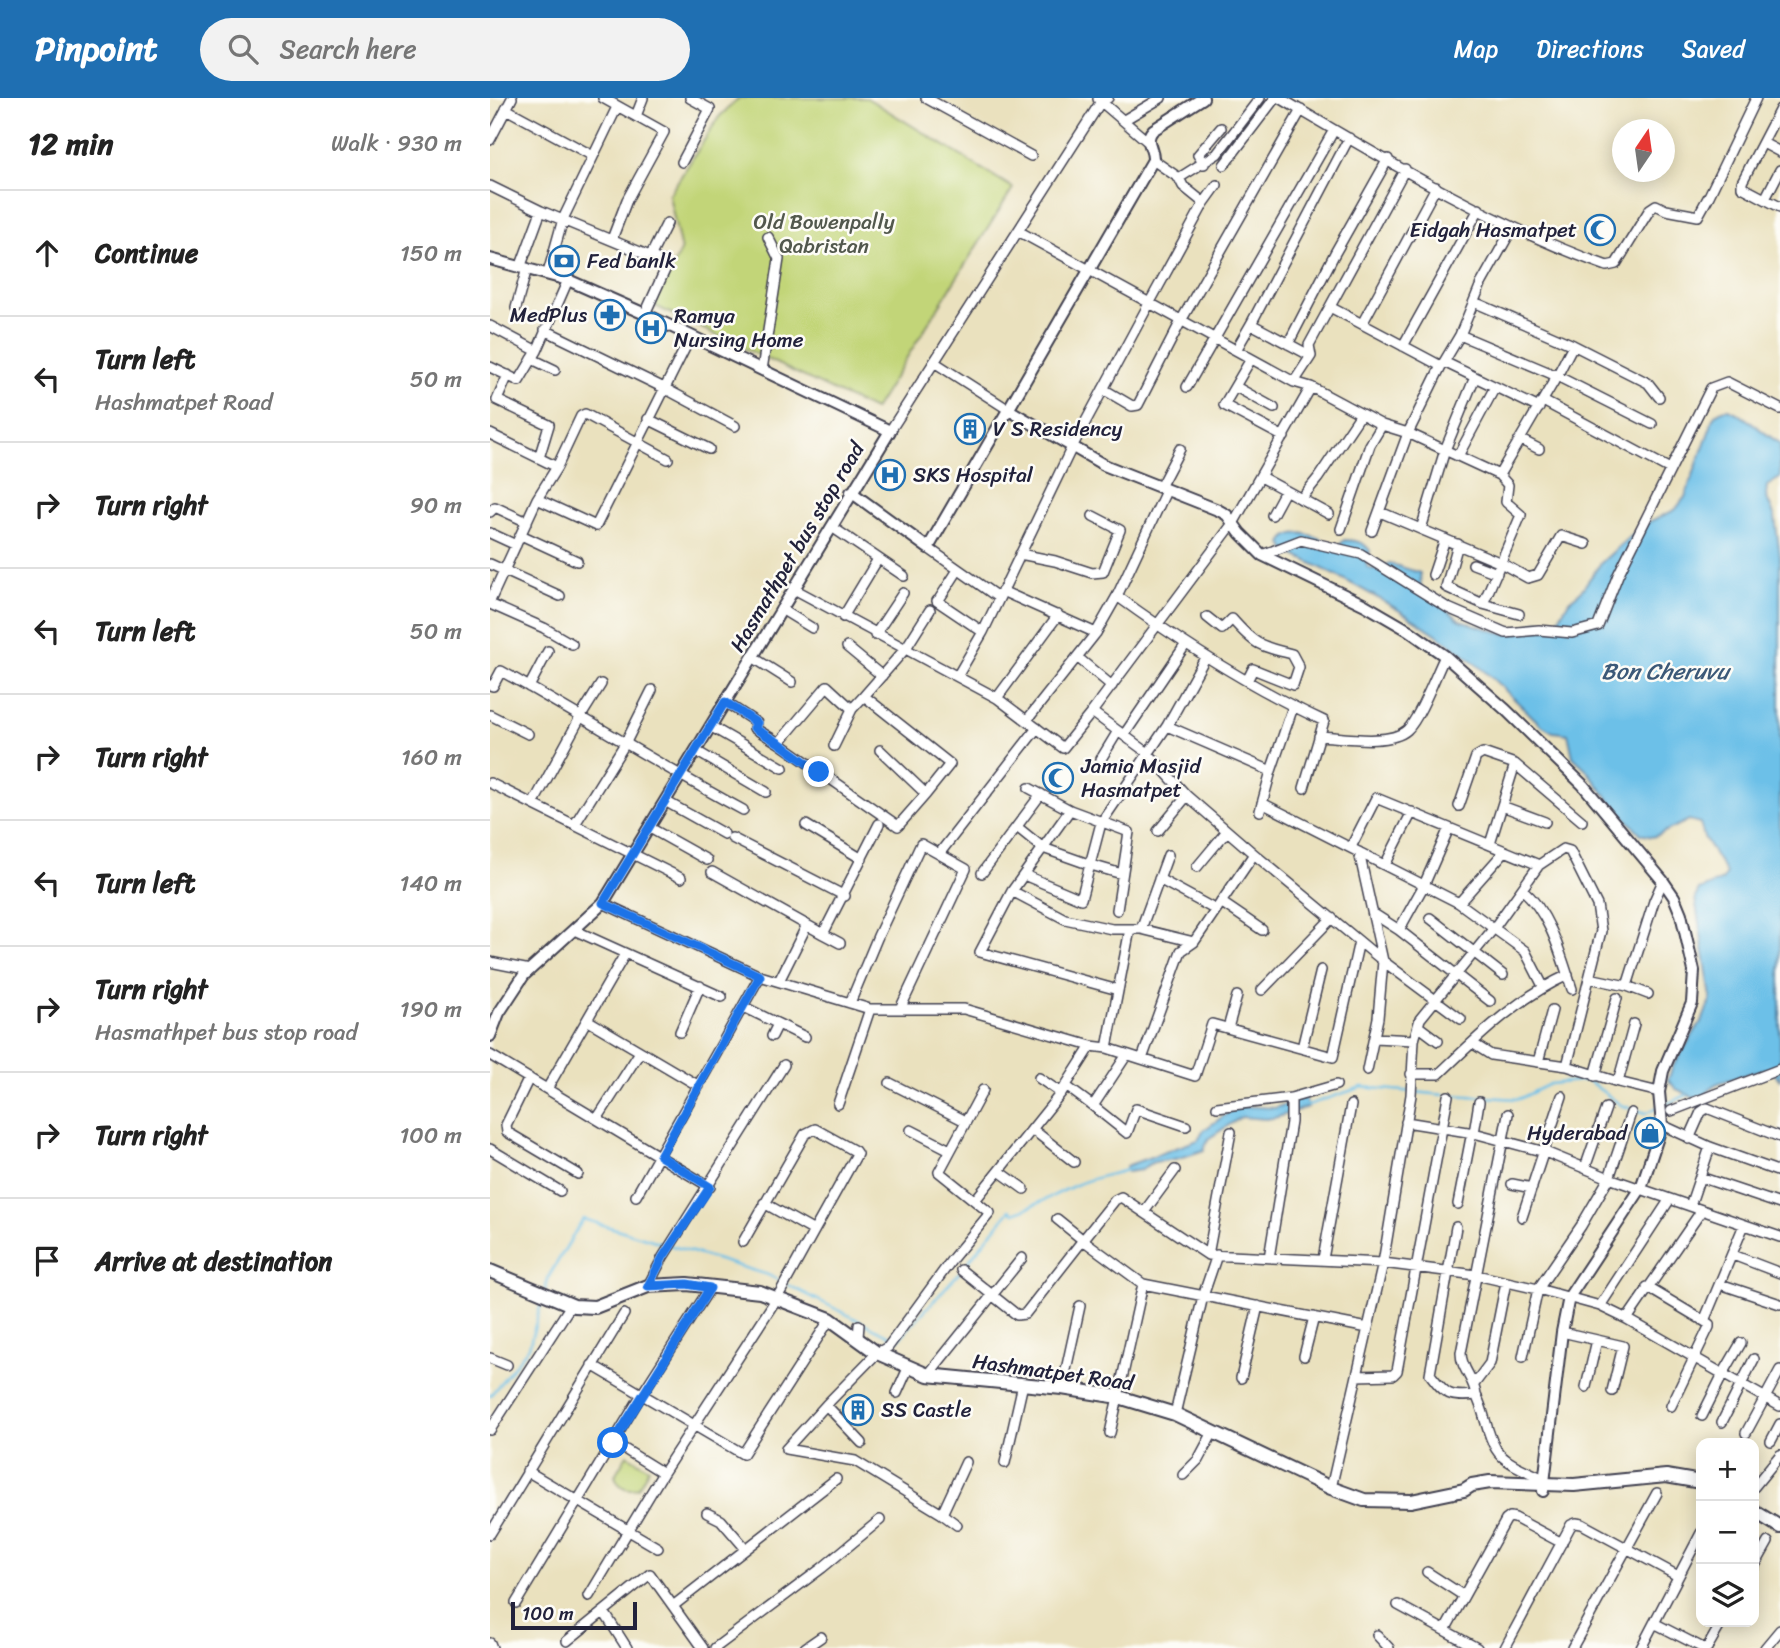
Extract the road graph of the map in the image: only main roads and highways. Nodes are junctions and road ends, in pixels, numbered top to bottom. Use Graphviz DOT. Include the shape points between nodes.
graph roads {
  1 [pos="490,1272"];
  2 [pos="1696,1481"];
  3 [pos="1544,1485"];
  4 [pos="1696,1488"];
  5 [pos="1759,1506"];
  6 [pos="1759,1514"];
  7 [pos="1780,1518"];
  8 [pos="1780,1527"];
  1 -- 3 [label="main road, Hashmatpet Road" via="567,1303 595,1307 648,1286 687,1284 779,1293 859,1331 928,1375 1119,1397 1175,1414 1364,1500 1411,1501 1464,1490"];
  2 -- 3 [label="main road" via="1666,1476"];
  3 -- 4 [label="main road" via="1575,1492 1667,1483"];
  5 -- 7 [label="main road"];
  6 -- 8 [label="main road"];
}
